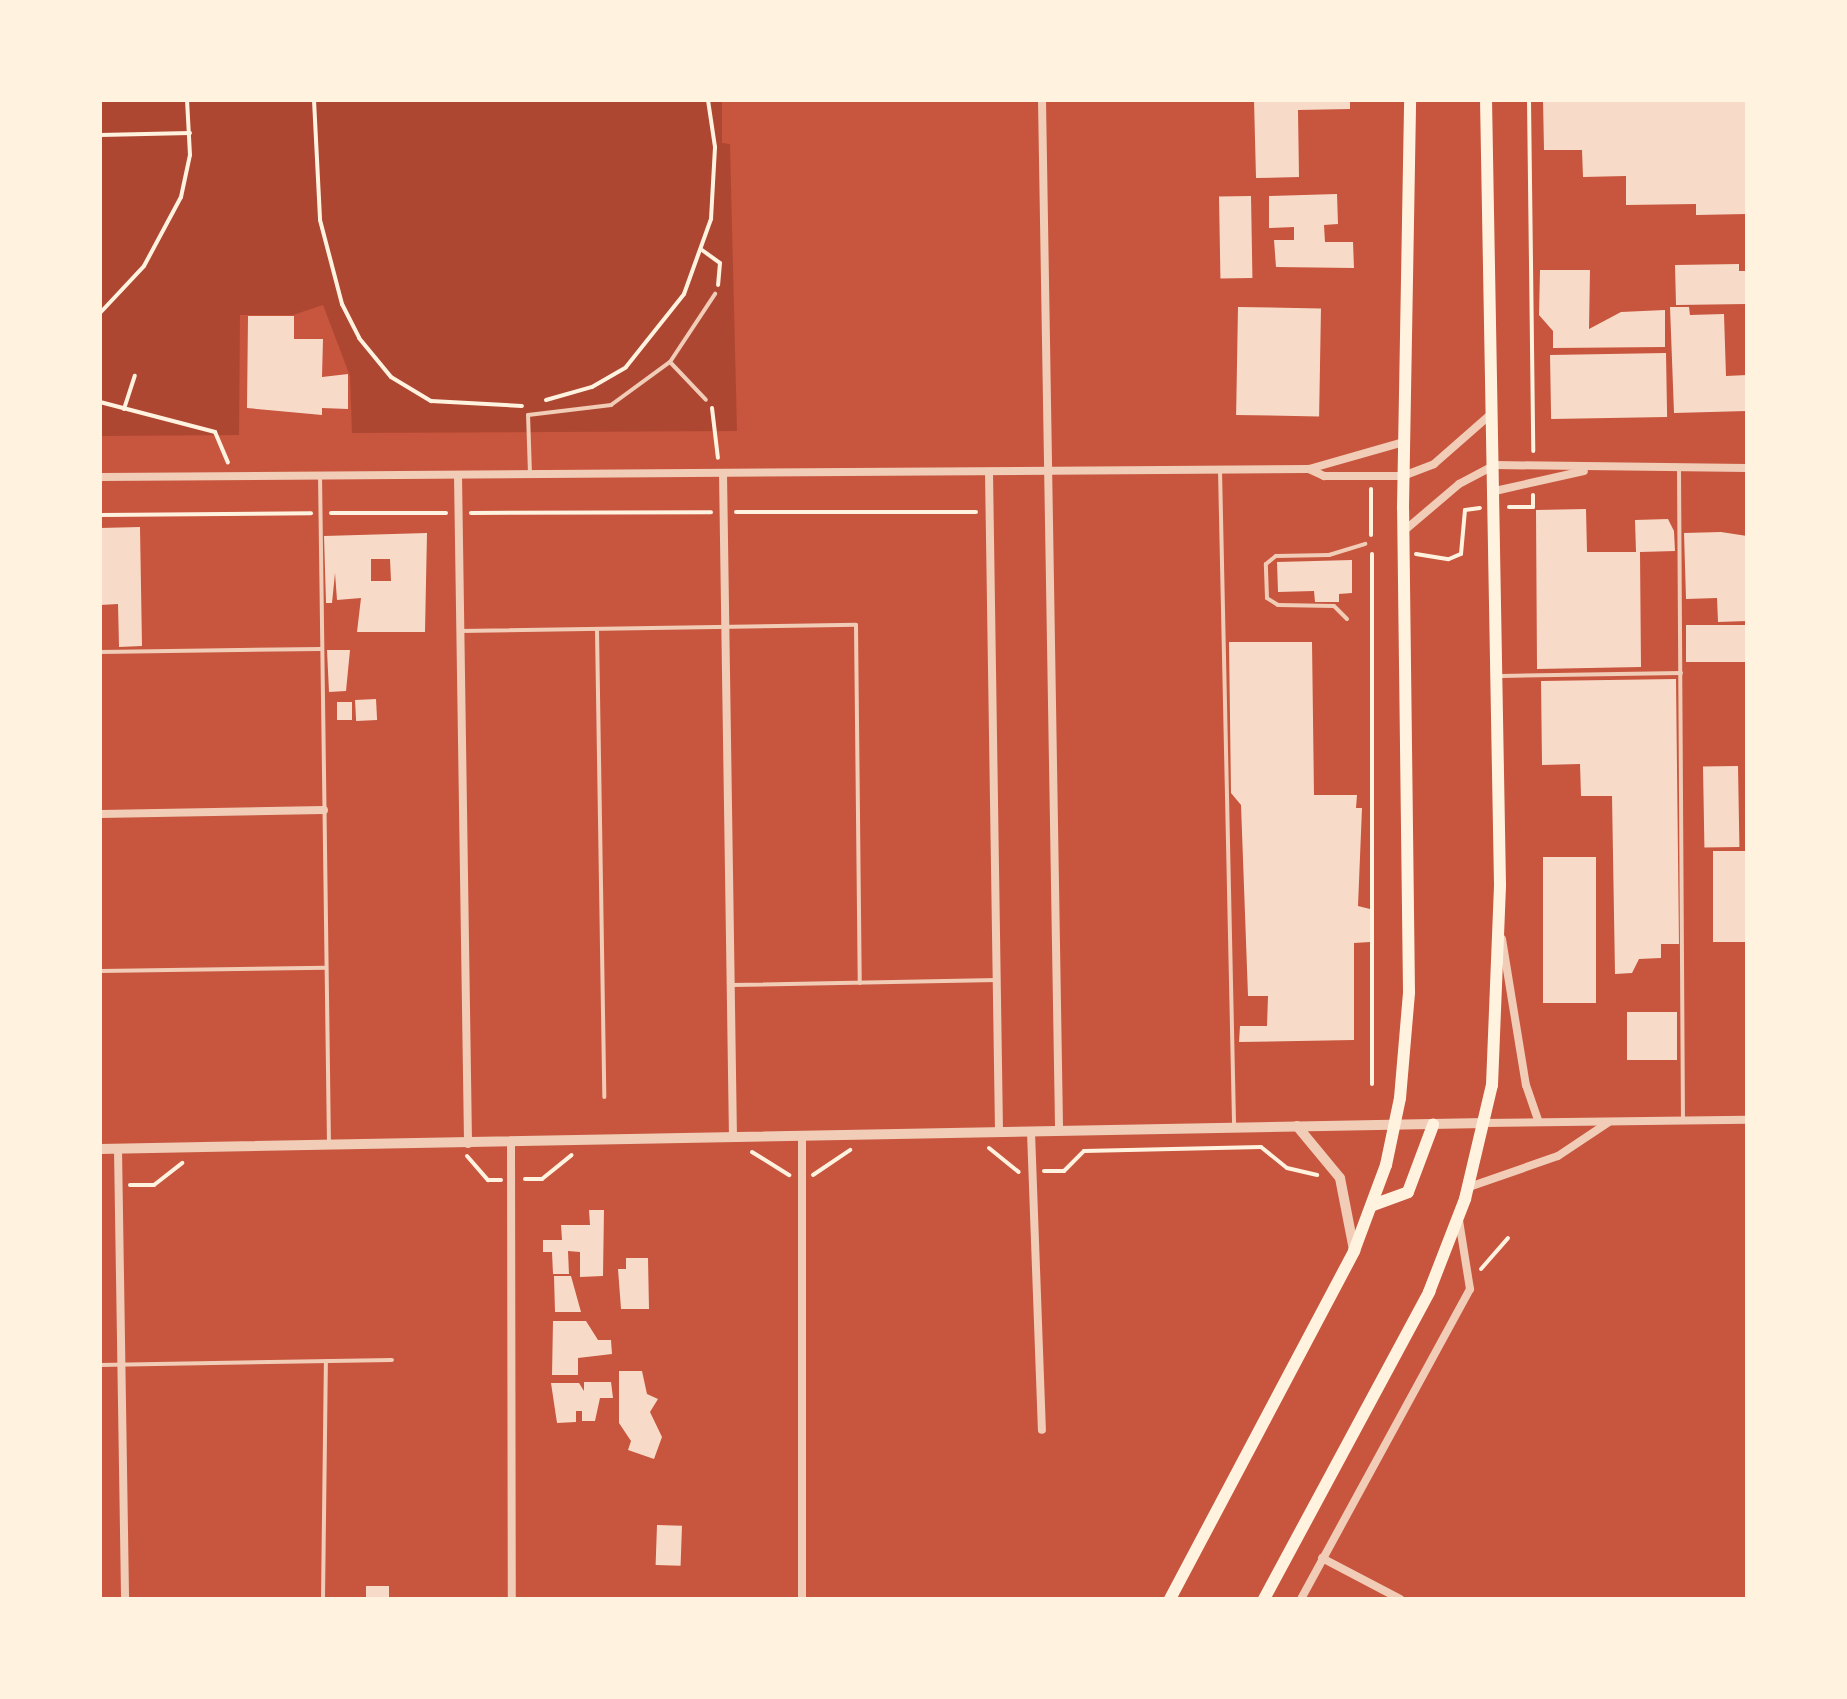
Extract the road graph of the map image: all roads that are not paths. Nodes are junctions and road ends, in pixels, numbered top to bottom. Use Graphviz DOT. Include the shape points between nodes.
graph roads {
  1 [pos="1042,100"];
  2 [pos="1410,100"];
  3 [pos="1486,100"];
  4 [pos="714,294"];
  5 [pos="670,362"];
  6 [pos="706,400"];
  7 [pos="1495,410"];
  8 [pos="1404,442"];
  9 [pos="1495,465"];
  10 [pos="1747,468"];
  11 [pos="1679,469"];
  12 [pos="1220,470"];
  13 [pos="1310,470"];
  14 [pos="1589,470"];
  15 [pos="989,472"];
  16 [pos="1048,472"];
  17 [pos="720,473"];
  18 [pos="530,474"];
  19 [pos="320,475"];
  20 [pos="458,475"];
  21 [pos="1403,476"];
  22 [pos="100,477"];
  23 [pos="1495,492"];
  24 [pos="1405,530"];
  25 [pos="1365,544"];
  26 [pos="1347,619"];
  27 [pos="726,628"];
  28 [pos="596,630"];
  29 [pos="460,632"];
  30 [pos="321,649"];
  31 [pos="100,652"];
  32 [pos="1682,673"];
  33 [pos="1497,676"];
  34 [pos="324,810"];
  35 [pos="100,814"];
  36 [pos="1500,924"];
  37 [pos="326,968"];
  38 [pos="100,971"];
  39 [pos="997,980"];
  40 [pos="860,983"];
  41 [pos="729,985"];
  42 [pos="604,1097"];
  43 [pos="1747,1120"];
  44 [pos="1683,1121"];
  45 [pos="1539,1122"];
  46 [pos="1609,1122"];
  47 [pos="1485,1123"];
  48 [pos="1297,1126"];
  49 [pos="1433,1126"];
  50 [pos="1234,1127"];
  51 [pos="1394,1127"];
  52 [pos="1059,1130"];
  53 [pos="1031,1132"];
  54 [pos="999,1133"];
  55 [pos="802,1139"];
  56 [pos="512,1143"];
  57 [pos="468,1144"];
  58 [pos="329,1146"];
  59 [pos="733,1146"];
  60 [pos="100,1149"];
  61 [pos="118,1149"];
  62 [pos="1469,1187"];
  63 [pos="1373,1205"];
  64 [pos="1458,1220"];
  65 [pos="1354,1251"];
  66 [pos="392,1360"];
  67 [pos="326,1361"];
  68 [pos="100,1364"];
  69 [pos="121,1364"];
  70 [pos="1042,1430"];
  71 [pos="1322,1558"];
  72 [pos="124,1599"];
  73 [pos="323,1599"];
  74 [pos="512,1599"];
  75 [pos="802,1599"];
  76 [pos="1170,1599"];
  77 [pos="1264,1599"];
  78 [pos="1301,1599"];
  79 [pos="1400,1599"];
  1 -- 16 [label="street"];
  2 -- 8 [label="highway"];
  3 -- 7 [label="highway"];
  4 -- 5 [label="lane"];
  5 -- 6 [label="lane"];
  5 -- 18 [label="lane" via="611,404 528,415"];
  7 -- 9 [label="highway"];
  7 -- 21 [label="street" via="1434,464"];
  8 -- 13 [label="street"];
  8 -- 21 [label="highway"];
  9 -- 14 [label="street"];
  9 -- 23 [label="highway"];
  9 -- 24 [label="street" via="1459,484"];
  10 -- 11 [label="street"];
  11 -- 14 [label="street"];
  11 -- 32 [label="lane"];
  12 -- 13 [label="street"];
  12 -- 16 [label="street"];
  12 -- 50 [label="lane"];
  13 -- 21 [label="street"];
  14 -- 23 [label="street"];
  15 -- 16 [label="street"];
  15 -- 17 [label="street"];
  15 -- 39 [label="street"];
  16 -- 52 [label="street"];
  17 -- 18 [label="street"];
  17 -- 27 [label="street"];
  18 -- 20 [label="street"];
  19 -- 20 [label="street"];
  19 -- 22 [label="street"];
  19 -- 30 [label="lane"];
  20 -- 29 [label="street"];
  21 -- 24 [label="highway"];
  23 -- 33 [label="highway"];
  24 -- 51 [label="highway" via="1409,1004"];
  25 -- 26 [label="lane" via="1329,554 1276,556 1266,564 1266,598 1278,606 1334,606"];
  27 -- 28 [label="lane"];
  27 -- 40 [label="lane" via="856,625"];
  27 -- 41 [label="street"];
  28 -- 29 [label="lane"];
  28 -- 42 [label="lane"];
  29 -- 57 [label="street"];
  30 -- 31 [label="lane"];
  30 -- 34 [label="lane"];
  32 -- 33 [label="lane"];
  32 -- 44 [label="lane"];
  33 -- 36 [label="highway"];
  34 -- 35 [label="street"];
  34 -- 37 [label="lane"];
  36 -- 45 [label="street" via="1526,1085"];
  36 -- 47 [label="highway" via="1496,1044"];
  37 -- 38 [label="lane"];
  37 -- 58 [label="lane"];
  39 -- 40 [label="lane"];
  39 -- 54 [label="street"];
  40 -- 41 [label="lane"];
  41 -- 59 [label="street"];
  43 -- 44 [label="street"];
  44 -- 46 [label="street"];
  45 -- 46 [label="street"];
  45 -- 47 [label="street"];
  46 -- 62 [label="street" via="1558,1156"];
  47 -- 49 [label="street"];
  47 -- 62 [label="highway"];
  48 -- 50 [label="street"];
  48 -- 51 [label="street"];
  48 -- 65 [label="street" via="1340,1178"];
  49 -- 51 [label="street"];
  49 -- 63 [label="highway" via="1408,1192"];
  50 -- 52 [label="street"];
  51 -- 63 [label="highway"];
  52 -- 53 [label="street"];
  53 -- 54 [label="street"];
  53 -- 70 [label="street"];
  54 -- 55 [label="street"];
  55 -- 59 [label="street"];
  55 -- 75 [label="street"];
  56 -- 57 [label="street"];
  56 -- 59 [label="street"];
  56 -- 74 [label="street"];
  57 -- 58 [label="street"];
  58 -- 61 [label="street"];
  60 -- 61 [label="street"];
  61 -- 69 [label="street"];
  62 -- 64 [label="highway"];
  63 -- 65 [label="highway"];
  64 -- 71 [label="street" via="1470,1289"];
  64 -- 77 [label="highway" via="1412,1326"];
  65 -- 76 [label="highway"];
  66 -- 67 [label="lane"];
  67 -- 69 [label="lane"];
  67 -- 73 [label="lane"];
  68 -- 69 [label="lane"];
  69 -- 72 [label="street"];
  71 -- 78 [label="street"];
  71 -- 79 [label="street"];
}
